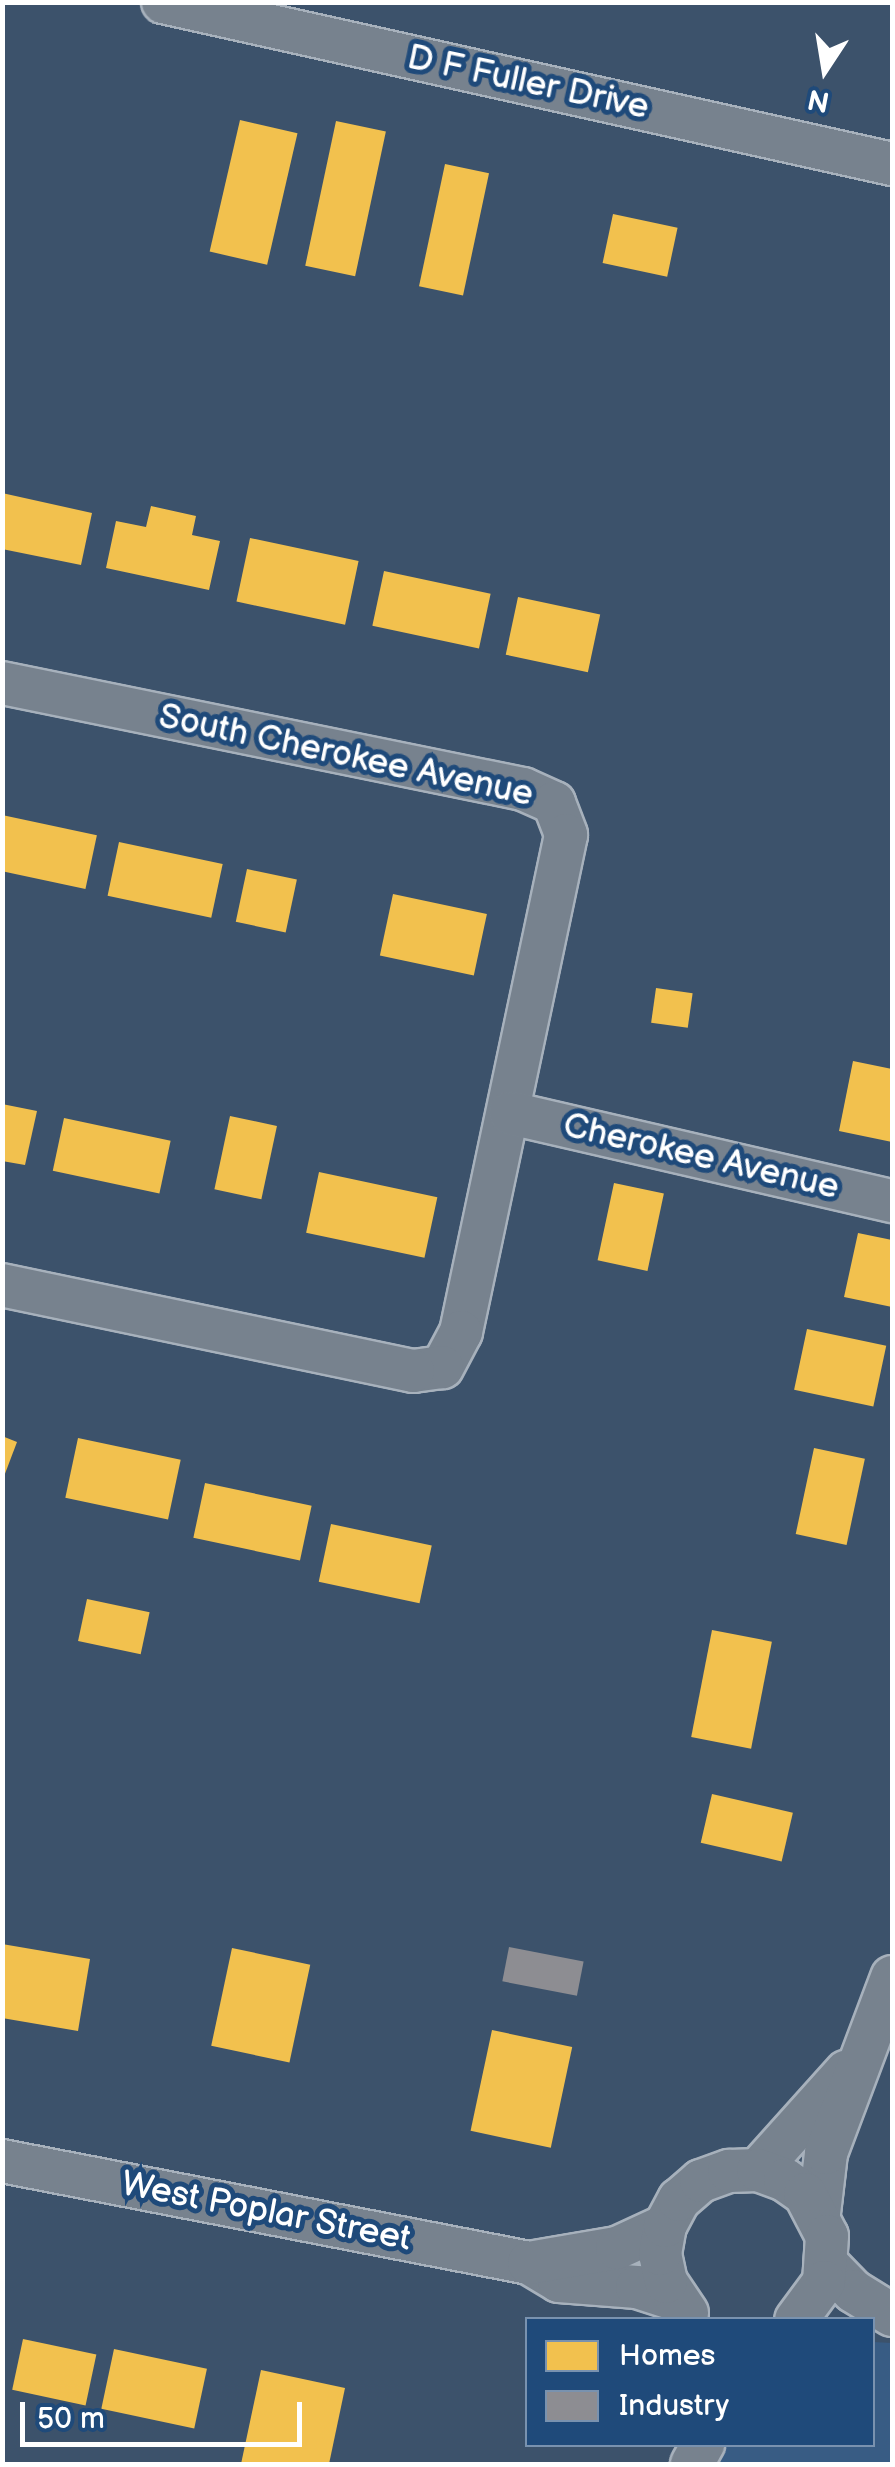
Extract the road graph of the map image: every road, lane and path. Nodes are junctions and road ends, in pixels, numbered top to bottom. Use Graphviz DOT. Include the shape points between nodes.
graph roads {
  1 [pos="162,2"];
  2 [pos="892,164"];
  3 [pos="2,682"];
  4 [pos="510,1113"];
  5 [pos="892,1201"];
  6 [pos="2,1285"];
  7 [pos="892,1977"];
  8 [pos="862,2053"];
  9 [pos="2,2161"];
  10 [pos="758,2170"];
  11 [pos="819,2213"];
  12 [pos="665,2226"];
  13 [pos="529,2263"];
  14 [pos="828,2265"];
  15 [pos="689,2314"];
  16 [pos="892,2315"];
  17 [pos="799,2317"];
  1 -- 2 [label="street, D F Fuller Drive"];
  3 -- 4 [label="street, South Cherokee Avenue" via="523,789 554,803 566,836"];
  4 -- 5 [label="street, Cherokee Avenue"];
  4 -- 6 [label="street" via="461,1332 442,1367 413,1371"];
  7 -- 8 [label="street"];
  8 -- 10 [label="street"];
  8 -- 11 [label="street" via="826,2152"];
  9 -- 13 [label="street, West Poplar Street"];
  10 -- 11 [label="street" via="805,2194"];
  10 -- 12 [label="street" via="701,2181"];
  11 -- 14 [label="street"];
  12 -- 13 [label="street, West Poplar Street" via="617,2248"];
  12 -- 15 [label="street" via="660,2254 666,2282"];
  13 -- 15 [label="street, West Poplar Street" via="559,2281 637,2287"];
  14 -- 16 [label="street"];
  14 -- 17 [label="street" via="812,2304"];
}
